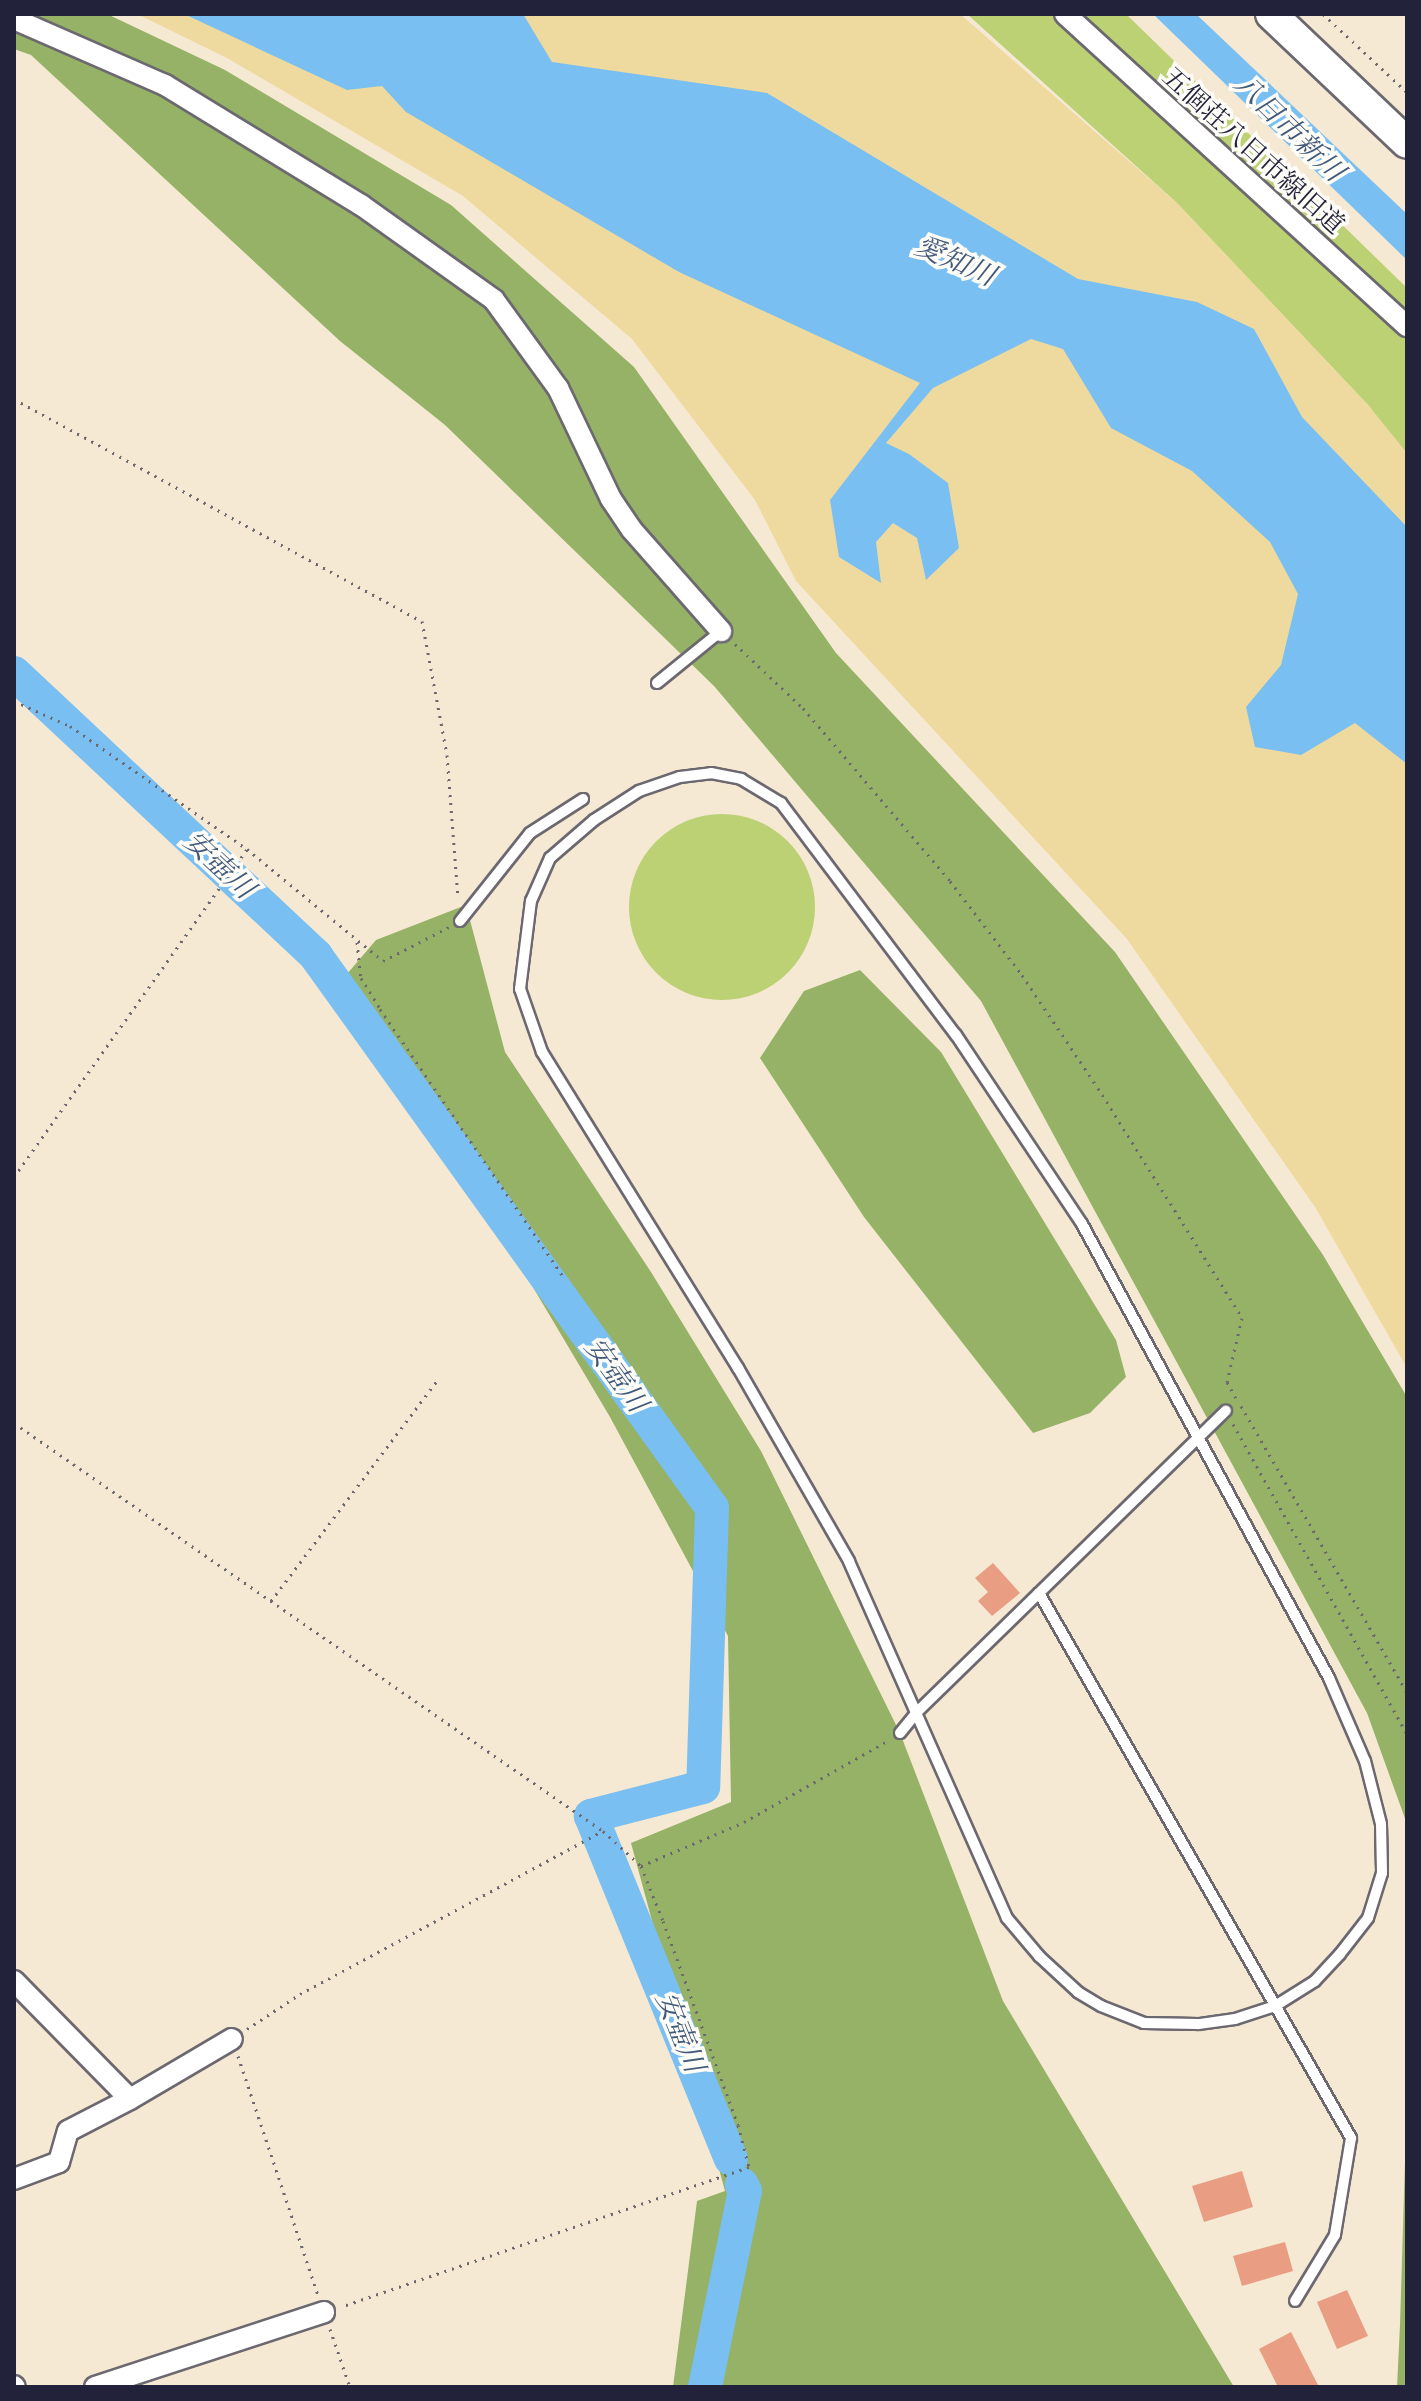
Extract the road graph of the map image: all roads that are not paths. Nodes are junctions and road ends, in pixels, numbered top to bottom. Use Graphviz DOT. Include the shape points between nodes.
graph roads {
  1 [pos="1065,14"];
  2 [pos="1271,14"];
  3 [pos="14,19"];
  4 [pos="1407,143"];
  5 [pos="1407,326"];
  6 [pos="721,631"];
  7 [pos="657,683"];
  8 [pos="583,799"];
  9 [pos="460,921"];
  10 [pos="1226,1411"];
  11 [pos="1200,1438"];
  12 [pos="1039,1593"];
  13 [pos="916,1713"];
  14 [pos="900,1733"];
  15 [pos="14,1981"];
  16 [pos="1275,2006"];
  17 [pos="232,2039"];
  18 [pos="130,2099"];
  19 [pos="14,2179"];
  20 [pos="1295,2301"];
  21 [pos="324,2312"];
  22 [pos="95,2387"];
  1 -- 5 [label="street, 五個荘八日市線旧道"];
  2 -- 4 [label="main road"];
  3 -- 6 [label="street" via="165,85 361,205 494,300 558,388 611,499 632,530"];
  6 -- 7 [label="lane"];
  8 -- 9 [label="lane" via="530,833"];
  10 -- 11 [label="lane"];
  11 -- 12 [label="lane"];
  11 -- 13 [label="lane" via="1082,1224 956,1035 781,803 741,779 711,773 680,777 639,791 550,858 531,901 520,989 542,1052 738,1368 841,1547"];
  11 -- 16 [label="lane" via="1329,1678 1365,1761 1381,1824 1382,1873 1368,1918 1315,1981"];
  12 -- 13 [label="lane"];
  12 -- 16 [label="lane"];
  13 -- 14 [label="lane"];
  13 -- 16 [label="lane" via="1007,1918 1078,1992 1144,2023 1198,2024"];
  15 -- 18 [label="street"];
  16 -- 20 [label="lane" via="1351,2138 1335,2235"];
  17 -- 18 [label="street"];
  18 -- 19 [label="street" via="68,2131 59,2162"];
  21 -- 22 [label="street"];
}
